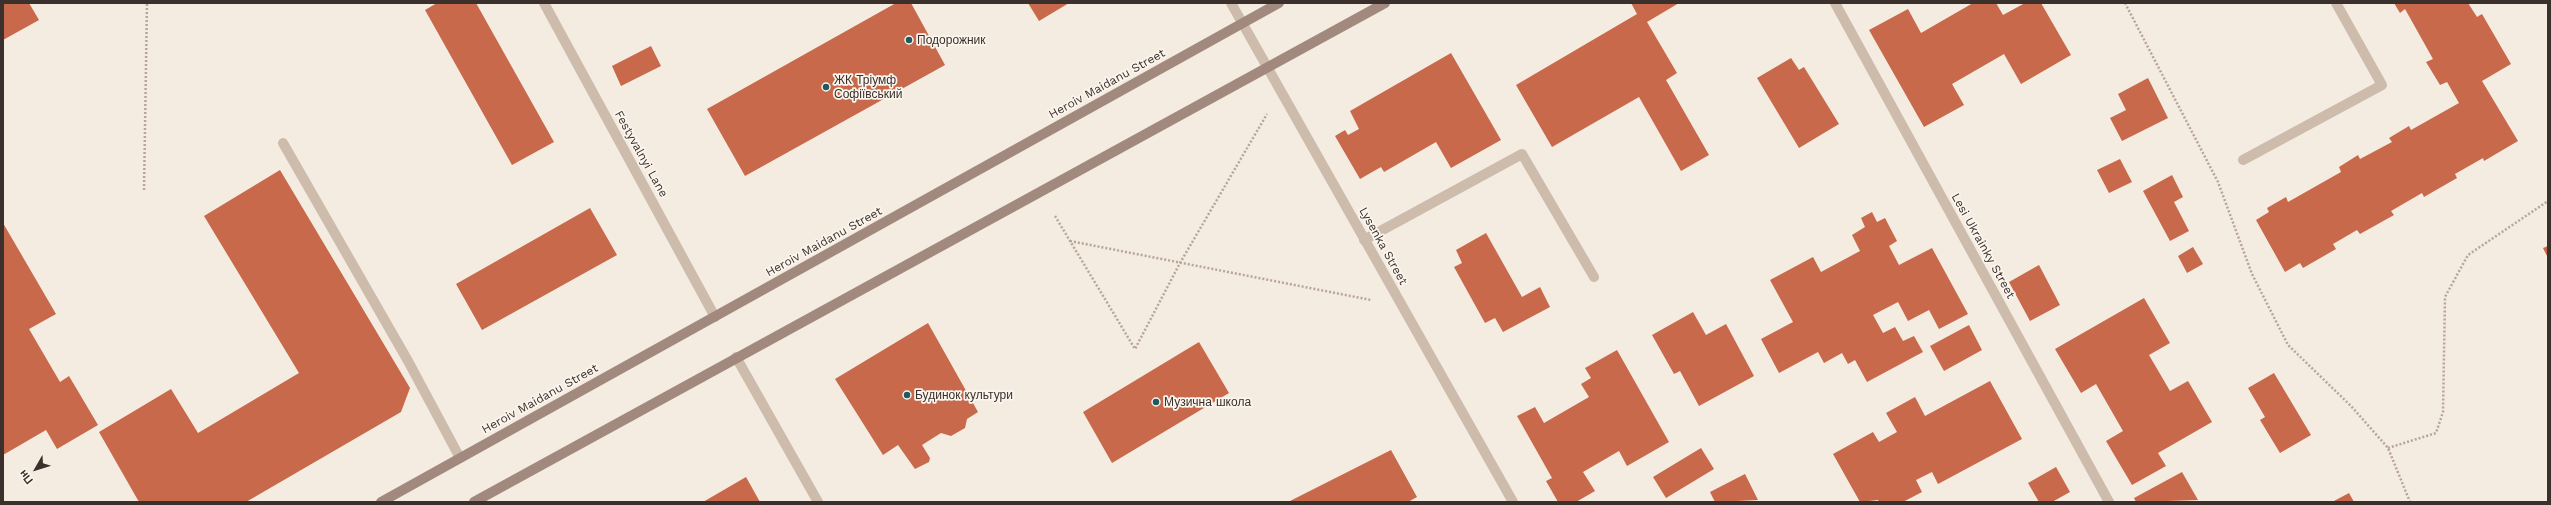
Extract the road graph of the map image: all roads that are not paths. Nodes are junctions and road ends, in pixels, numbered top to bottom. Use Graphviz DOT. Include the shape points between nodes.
graph roads {
  1 [pos="544,3"];
  2 [pos="1231,3"];
  3 [pos="1279,3"];
  4 [pos="1384,3"];
  5 [pos="1835,3"];
  6 [pos="2336,3"];
  7 [pos="1243,24"];
  8 [pos="1266,66"];
  9 [pos="283,143"];
  10 [pos="2243,160"];
  11 [pos="1364,240"];
  12 [pos="1594,277"];
  13 [pos="715,317"];
  14 [pos="736,356"];
  15 [pos="460,458"];
  16 [pos="381,502"];
  17 [pos="474,502"];
  18 [pos="818,502"];
  19 [pos="1513,502"];
  20 [pos="2109,502"];
  1 -- 13 [label="street, Festyvalnyi Lane"];
  2 -- 7 [label="street, Lysenka Street"];
  3 -- 7 [label="street, Heroiv Maidanu Street"];
  4 -- 8 [label="street"];
  5 -- 20 [label="street, Lesi Ukrainky Street"];
  6 -- 10 [label="street" via="2382,85"];
  7 -- 8 [label="street, Lysenka Street"];
  7 -- 13 [label="street, Heroiv Maidanu Street"];
  8 -- 11 [label="street, Lysenka Street"];
  8 -- 14 [label="street"];
  9 -- 15 [label="street" via="408,361"];
  11 -- 12 [label="street" via="1522,154"];
  11 -- 19 [label="street, Lysenka Street"];
  13 -- 15 [label="street, Heroiv Maidanu Street"];
  14 -- 17 [label="street"];
  14 -- 18 [label="street"];
  15 -- 16 [label="street, Heroiv Maidanu Street"];
}
